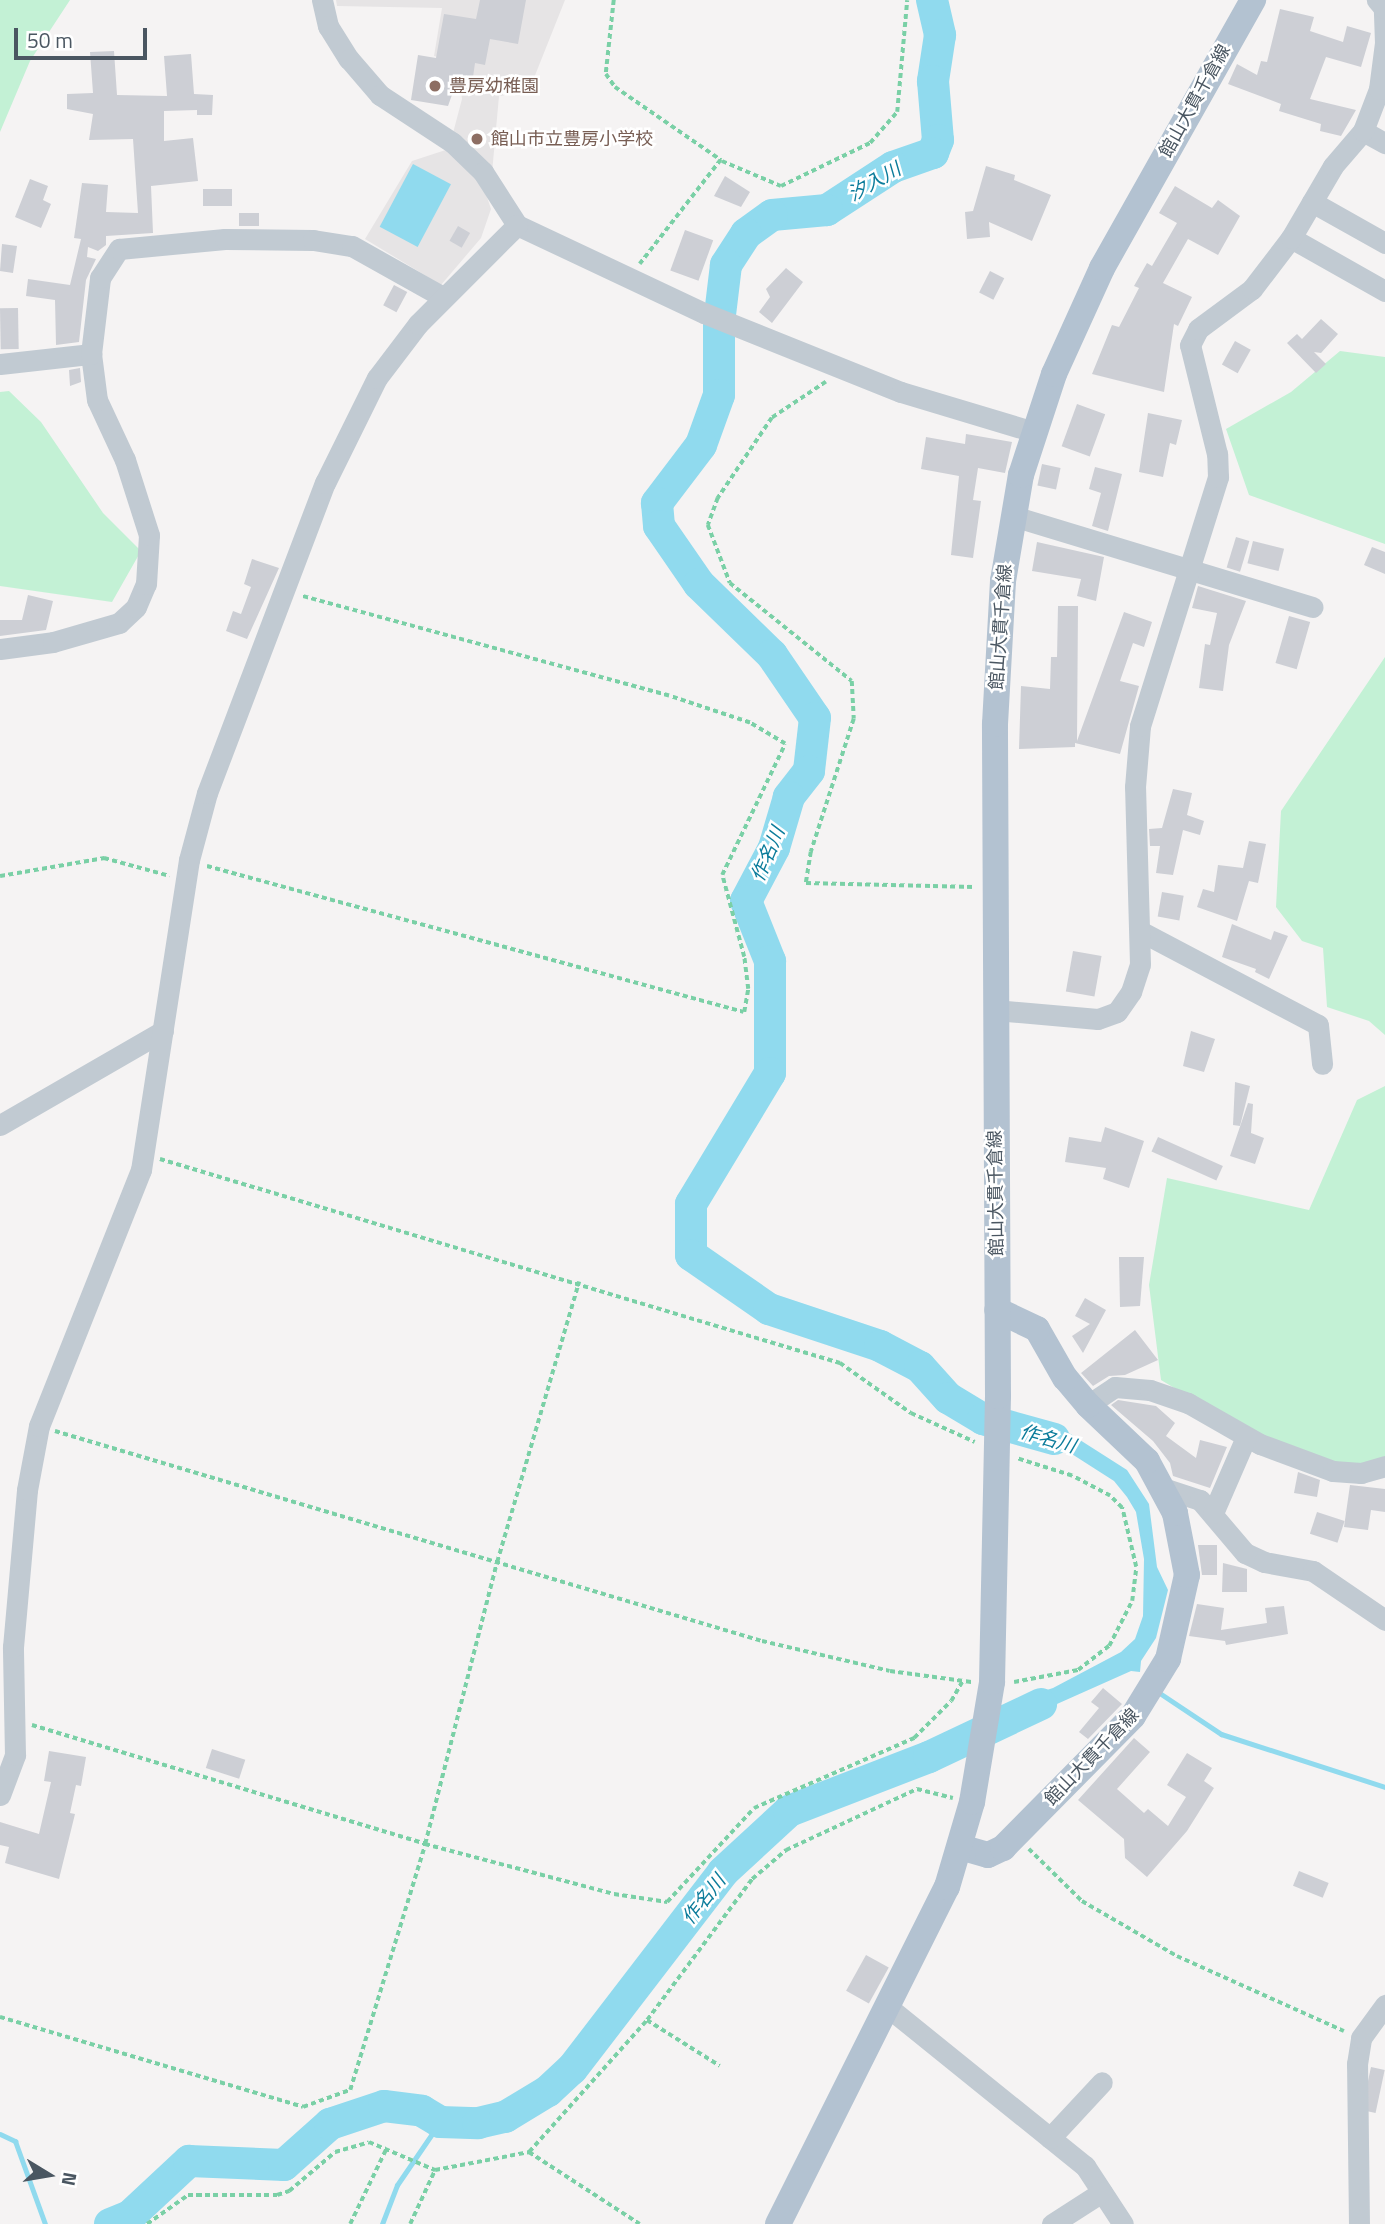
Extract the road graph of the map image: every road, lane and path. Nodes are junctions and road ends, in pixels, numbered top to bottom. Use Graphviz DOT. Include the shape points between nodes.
graph roads {
  1 [pos="322,0"];
  2 [pos="614,0"];
  3 [pos="907,0"];
  4 [pos="1253,0"];
  5 [pos="1377,0"];
  6 [pos="1363,131"];
  7 [pos="1385,143"];
  8 [pos="721,160"];
  9 [pos="1312,202"];
  10 [pos="517,225"];
  11 [pos="1291,238"];
  12 [pos="1385,243"];
  13 [pos="628,278"];
  14 [pos="1385,291"];
  15 [pos="443,297"];
  16 [pos="92,354"];
  17 [pos="0,364"];
  18 [pos="846,369"];
  19 [pos="1034,432"];
  20 [pos="1013,516"];
  21 [pos="1191,572"];
  22 [pos="283,591"];
  23 [pos="1312,607"];
  24 [pos="0,649"];
  25 [pos="187,870"];
  26 [pos="0,876"];
  27 [pos="995,887"];
  28 [pos="1140,931"];
  29 [pos="995,1010"];
  30 [pos="163,1031"];
  31 [pos="1322,1064"];
  32 [pos="0,1125"];
  33 [pos="145,1154"];
  34 [pos="579,1282"];
  35 [pos="997,1310"];
  36 [pos="1088,1405"];
  37 [pos="39,1426"];
  38 [pos="1246,1437"];
  39 [pos="997,1447"];
  40 [pos="1385,1466"];
  41 [pos="1166,1489"];
  42 [pos="1213,1513"];
  43 [pos="497,1562"];
  44 [pos="1385,1620"];
  45 [pos="962,1682"];
  46 [pos="990,1690"];
  47 [pos="13,1719"];
  48 [pos="0,1795"];
  49 [pos="972,1802"];
  50 [pos="1017,1834"];
  51 [pos="425,1844"];
  52 [pos="960,1847"];
  53 [pos="1385,2005"];
  54 [pos="889,2008"];
  55 [pos="0,2017"];
  56 [pos="647,2020"];
  57 [pos="1361,2038"];
  58 [pos="720,2066"];
  59 [pos="1101,2081"];
  60 [pos="1050,2138"];
  61 [pos="387,2146"];
  62 [pos="529,2152"];
  63 [pos="435,2170"];
  64 [pos="1102,2192"];
  65 [pos="147,2224"];
  66 [pos="350,2224"];
  67 [pos="410,2224"];
  68 [pos="640,2224"];
  69 [pos="778,2224"];
  70 [pos="1052,2224"];
  71 [pos="1123,2224"];
  72 [pos="1359,2224"];
  1 -- 10 [label="street" via="328,26 348,60 380,95 453,143 483,172"];
  2 -- 8 [label="path" via="606,74 615,87"];
  3 -- 8 [label="path" via="897,112 870,143 781,186"];
  4 -- 19 [label="main road, 館山大貫千倉線" via="1102,268 1054,374"];
  5 -- 6 [label="street" via="1384,8 1385,43 1379,89"];
  6 -- 7 [label="street"];
  6 -- 9 [label="street" via="1333,166"];
  8 -- 13 [label="path"];
  9 -- 11 [label="street"];
  9 -- 12 [label="street"];
  10 -- 13 [label="street"];
  10 -- 15 [label="street"];
  11 -- 14 [label="street"];
  11 -- 21 [label="street" via="1252,289 1198,329 1190,345 1217,454 1218,477"];
  13 -- 18 [label="street"];
  15 -- 16 [label="street" via="352,246 313,240 225,239 119,249 100,278"];
  15 -- 22 [label="street" via="377,378 339,453"];
  16 -- 17 [label="street"];
  16 -- 24 [label="street" via="97,400 125,460 149,535 146,584 136,607 119,623 53,642"];
  18 -- 19 [label="street" via="901,392"];
  18 -- 27 [label="path" via="772,418 718,498 708,525 730,583 852,681 854,719 811,852 806,883"];
  19 -- 20 [label="main road, 館山大貫千倉線"];
  20 -- 21 [label="street"];
  20 -- 27 [label="main road, 館山大貫千倉線" via="998,648"];
  21 -- 23 [label="street"];
  21 -- 28 [label="street" via="1140,726 1135,787"];
  22 -- 25 [label="street" via="207,793"];
  22 -- 25 [label="path" via="669,696 750,723 785,744 722,875 744,957 748,989 744,1012"];
  25 -- 26 [label="path" via="104,858"];
  25 -- 30 [label="street"];
  27 -- 29 [label="main road, 館山大貫千倉線"];
  28 -- 29 [label="street" via="1140,964 1131,992 1117,1012 1098,1019"];
  28 -- 31 [label="street" via="1318,1025"];
  29 -- 35 [label="main road, 館山大貫千倉線"];
  30 -- 32 [label="street"];
  30 -- 33 [label="street"];
  33 -- 34 [label="path"];
  33 -- 37 [label="street" via="124,1220"];
  34 -- 39 [label="path" via="840,1363 911,1413"];
  34 -- 43 [label="path"];
  35 -- 36 [label="main road, 館山大貫千倉線" via="1037,1329 1065,1378"];
  35 -- 39 [label="main road, 館山大貫千倉線"];
  36 -- 38 [label="street" via="1115,1387 1150,1390 1188,1403"];
  36 -- 41 [label="main road, 館山大貫千倉線" via="1135,1447"];
  37 -- 43 [label="path"];
  37 -- 47 [label="street" via="20,1567"];
  38 -- 40 [label="street" via="1333,1471 1361,1473"];
  38 -- 42 [label="street"];
  39 -- 46 [label="main road, 館山大貫千倉線"];
  39 -- 46 [label="path" via="1110,1496 1122,1508 1136,1567 1132,1601 1109,1646 1079,1670"];
  41 -- 42 [label="street" via="1188,1494"];
  41 -- 50 [label="main road, 館山大貫千倉線" via="1182,1534 1187,1575 1177,1630 1153,1688 1133,1716"];
  42 -- 44 [label="street" via="1245,1553 1264,1562 1313,1571"];
  43 -- 45 [label="path" via="762,1641 890,1671"];
  43 -- 51 [label="path"];
  45 -- 46 [label="path"];
  45 -- 51 [label="path" via="951,1702 914,1738 754,1808 667,1902 614,1894"];
  46 -- 49 [label="main road, 館山大貫千倉線"];
  47 -- 48 [label="street" via="15,1755"];
  47 -- 51 [label="path"];
  49 -- 52 [label="main road, 館山大貫千倉線"];
  49 -- 56 [label="path" via="917,1789 786,1850 752,1880"];
  50 -- 52 [label="main road, 館山大貫千倉線" via="988,1855"];
  50 -- 57 [label="path" via="1082,1901 1177,1956"];
  51 -- 55 [label="path" via="350,2090 330,2100 303,2107"];
  52 -- 54 [label="main road, 館山大貫千倉線" via="931,1925"];
  53 -- 57 [label="street"];
  54 -- 60 [label="street"];
  54 -- 69 [label="main road, 館山大貫千倉線"];
  56 -- 58 [label="path"];
  56 -- 62 [label="path"];
  57 -- 72 [label="street" via="1357,2064"];
  59 -- 60 [label="street"];
  60 -- 64 [label="street" via="1085,2166"];
  61 -- 63 [label="path"];
  61 -- 65 [label="path" via="369,2141 345,2147 277,2195 188,2195"];
  61 -- 66 [label="path"];
  62 -- 63 [label="path"];
  62 -- 68 [label="path"];
  63 -- 67 [label="path"];
  64 -- 70 [label="street"];
  64 -- 71 [label="street"];
}
